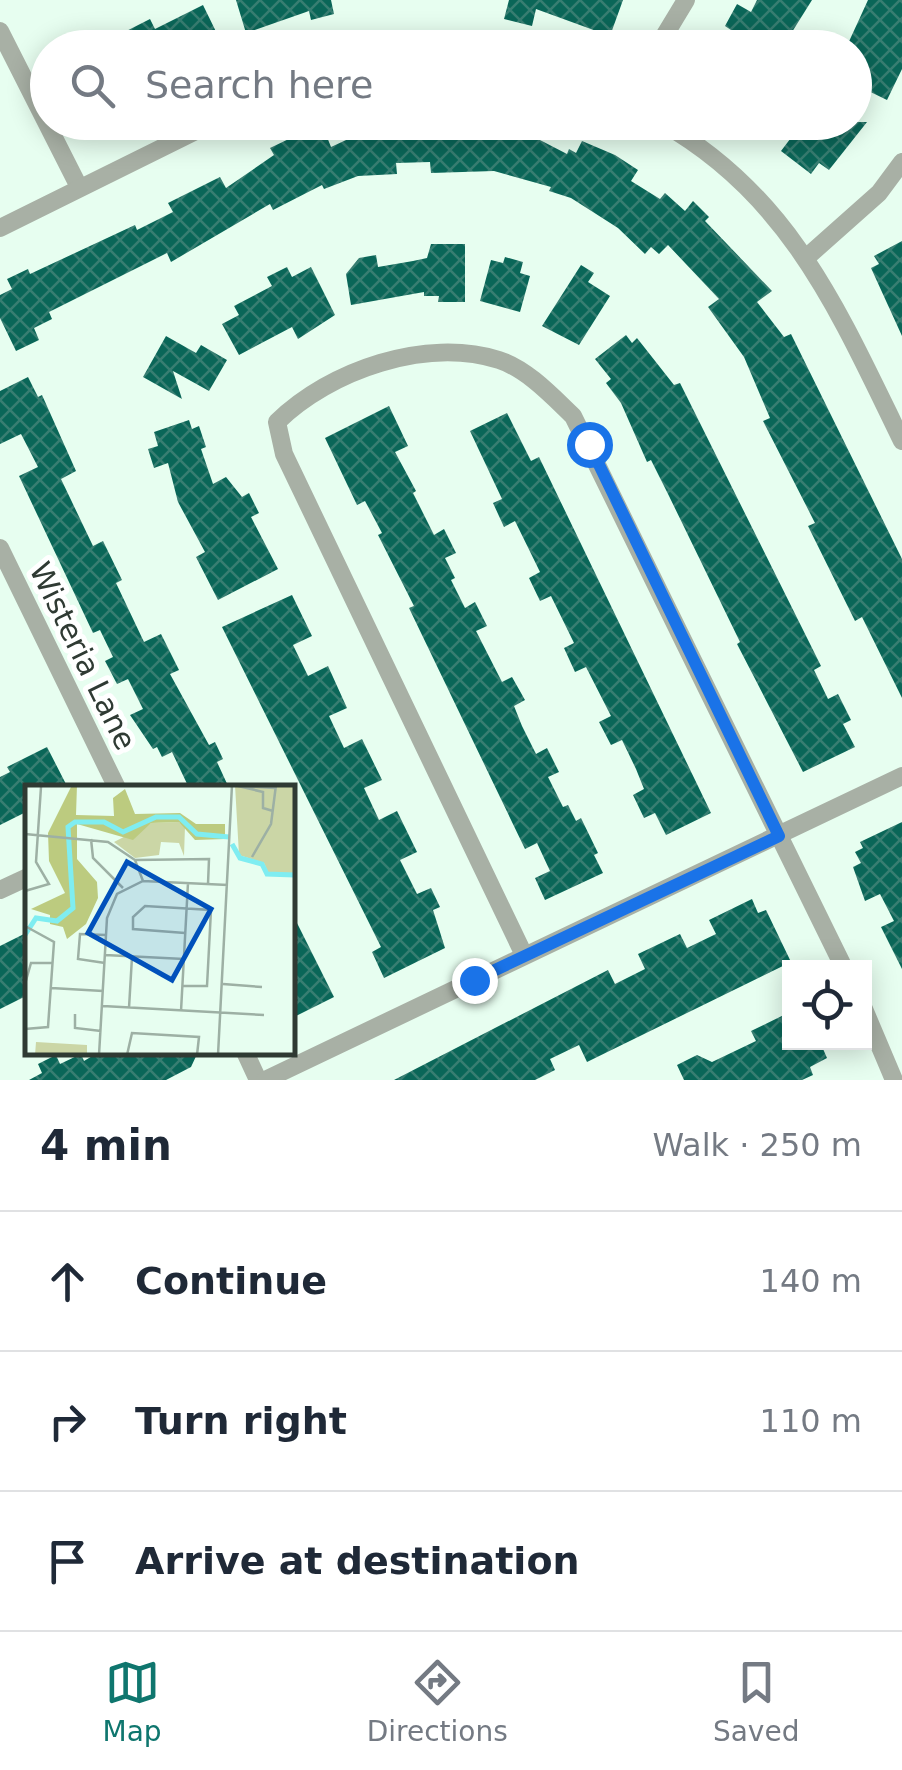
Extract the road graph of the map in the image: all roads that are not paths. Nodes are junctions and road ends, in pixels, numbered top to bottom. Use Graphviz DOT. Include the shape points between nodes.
graph roads {
  1 [pos="686,0"];
  2 [pos="668,30"];
  3 [pos="0,31"];
  4 [pos="30,90"];
  5 [pos="55,140"];
  6 [pos="177,140"];
  7 [pos="686,140"];
  8 [pos="902,162"];
  9 [pos="79,187"];
  10 [pos="0,228"];
  11 [pos="807,257"];
  12 [pos="902,441"];
  13 [pos="2,559"];
  14 [pos="902,776"];
  15 [pos="115,785"];
  16 [pos="779,836"];
  17 [pos="25,878"];
  18 [pos="0,890"];
  19 [pos="524,955"];
  20 [pos="840,960"];
  21 [pos="872,1028"];
  22 [pos="247,1055"];
  23 [pos="262,1080"];
  24 [pos="894,1080"];
  1 -- 2 [label="street"];
  3 -- 4 [label="street"];
  5 -- 9 [label="street"];
  6 -- 9 [label="street"];
  7 -- 11 [label="street" via="735,174"];
  8 -- 11 [label="street" via="879,193"];
  9 -- 10 [label="street"];
  11 -- 12 [label="street"];
  13 -- 15 [label="street, Wisteria Lane"];
  14 -- 16 [label="street"];
  16 -- 19 [label="street"];
  16 -- 19 [label="street" via="573,416 502,360 450,352 396,358 350,377 298,402 277,422 284,454"];
  16 -- 20 [label="street"];
  17 -- 18 [label="street"];
  19 -- 23 [label="street"];
  21 -- 24 [label="street"];
  22 -- 23 [label="street"];
}
